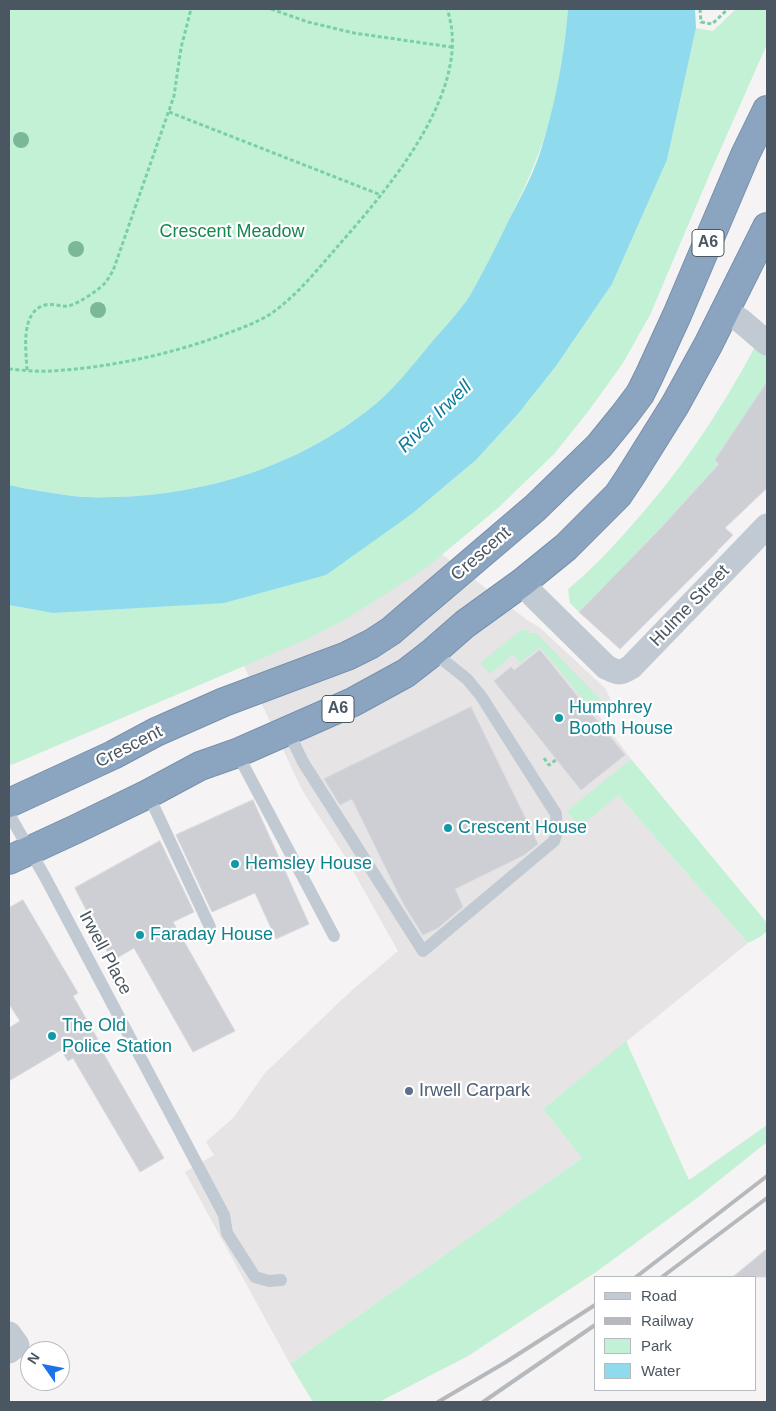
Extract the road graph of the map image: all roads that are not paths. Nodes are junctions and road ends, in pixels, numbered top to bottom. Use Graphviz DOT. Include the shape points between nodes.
graph roads {
  1 [pos="767,110"];
  2 [pos="767,227"];
  3 [pos="726,312"];
  4 [pos="767,343"];
  5 [pos="767,526"];
  6 [pos="523,582"];
  7 [pos="433,652"];
  8 [pos="288,731"];
  9 [pos="237,753"];
  10 [pos="148,794"];
  11 [pos="9,803"];
  12 [pos="9,814"];
  13 [pos="19,855"];
  14 [pos="210,927"];
  15 [pos="334,936"];
  16 [pos="281,1280"];
  17 [pos="9,1334"];
  18 [pos="9,1351"];
  1 -- 11 [label="highway, Crescent / A6" via="640,394 599,446 535,508 372,644 164,728 114,756"];
  2 -- 3 [label="highway, A6"];
  3 -- 4 [label="street"];
  3 -- 6 [label="highway, A6" via="618,495 575,540"];
  5 -- 6 [label="street, Hulme Street" via="624,671 616,672 606,667"];
  6 -- 7 [label="highway, A6"];
  7 -- 8 [label="highway, A6" via="406,674"];
  7 -- 8 [label="lane" via="467,679 481,696 556,814 557,832 554,841 422,951 303,762"];
  8 -- 9 [label="highway, A6"];
  9 -- 10 [label="highway, A6" via="200,766"];
  9 -- 15 [label="lane"];
  10 -- 13 [label="highway, A6"];
  10 -- 14 [label="lane"];
  12 -- 13 [label="lane, Irwell Place"];
  13 -- 16 [label="lane, Irwell Place" via="44,877 224,1215 227,1234 255,1277"];
  17 -- 18 [label="street" via="17,1345"];
}
